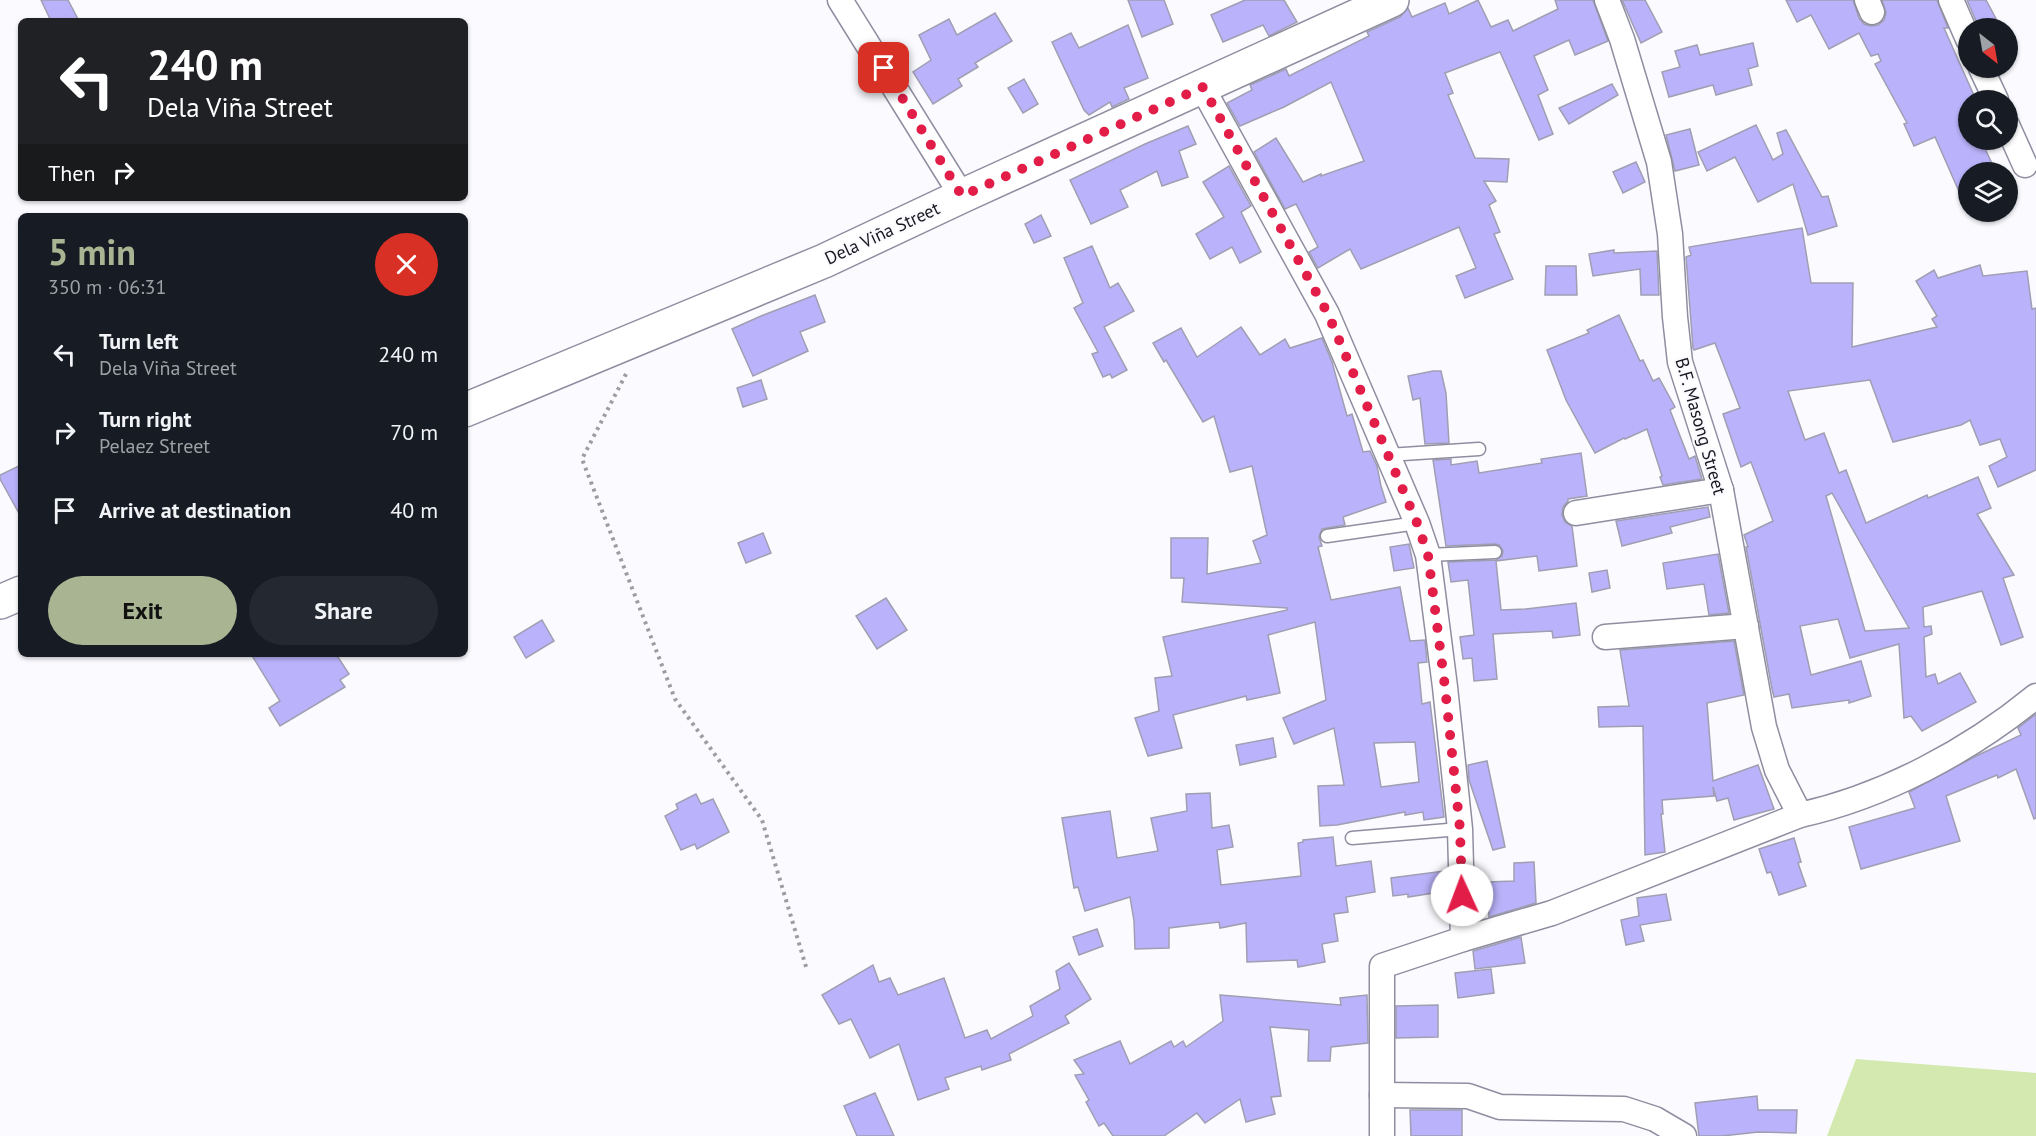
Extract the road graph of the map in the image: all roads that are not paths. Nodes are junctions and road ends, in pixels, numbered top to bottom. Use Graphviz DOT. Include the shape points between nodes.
graph roads {
  1 [pos="840,0"];
  2 [pos="1392,0"];
  3 [pos="1607,0"];
  4 [pos="1950,0"];
  5 [pos="1958,18"];
  6 [pos="1203,87"];
  7 [pos="2018,149"];
  8 [pos="2025,165"];
  9 [pos="962,196"];
  10 [pos="468,409"];
  11 [pos="1479,449"];
  12 [pos="1388,455"];
  13 [pos="1721,490"];
  14 [pos="1576,513"];
  15 [pos="1417,523"];
  16 [pos="1327,536"];
  17 [pos="1495,552"];
  18 [pos="1428,555"];
  19 [pos="18,594"];
  20 [pos="0,602"];
  21 [pos="1746,626"];
  22 [pos="1605,637"];
  23 [pos="2036,696"];
  24 [pos="1800,815"];
  25 [pos="1460,829"];
  26 [pos="1353,838"];
  27 [pos="1463,939"];
  28 [pos="1382,1095"];
  29 [pos="1382,1136"];
  30 [pos="1684,1136"];
  1 -- 9 [label="street"];
  2 -- 6 [label="street, Dela Viña Street"];
  3 -- 13 [label="street, B.F. Masong Street" via="1623,39 1659,162 1670,234 1680,362"];
  4 -- 5 [label="street"];
  6 -- 9 [label="street, Dela Viña Street"];
  6 -- 12 [label="street" via="1328,314"];
  7 -- 8 [label="street"];
  9 -- 10 [label="street, Dela Viña Street" via="824,261"];
  11 -- 12 [label="lane"];
  12 -- 15 [label="street"];
  13 -- 14 [label="street"];
  13 -- 21 [label="street, B.F. Masong Street"];
  15 -- 16 [label="lane"];
  15 -- 18 [label="street"];
  17 -- 18 [label="lane"];
  18 -- 25 [label="street"];
  19 -- 20 [label="street"];
  21 -- 22 [label="street"];
  21 -- 24 [label="street, B.F. Masong Street" via="1764,726 1778,770"];
  23 -- 24 [label="street" via="1936,765 1834,807"];
  24 -- 27 [label="street" via="1552,913"];
  25 -- 26 [label="lane"];
  25 -- 27 [label="street"];
  27 -- 28 [label="street" via="1382,966"];
  28 -- 29 [label="street"];
  28 -- 30 [label="street" via="1468,1096 1500,1107 1624,1109 1655,1119"];
}
